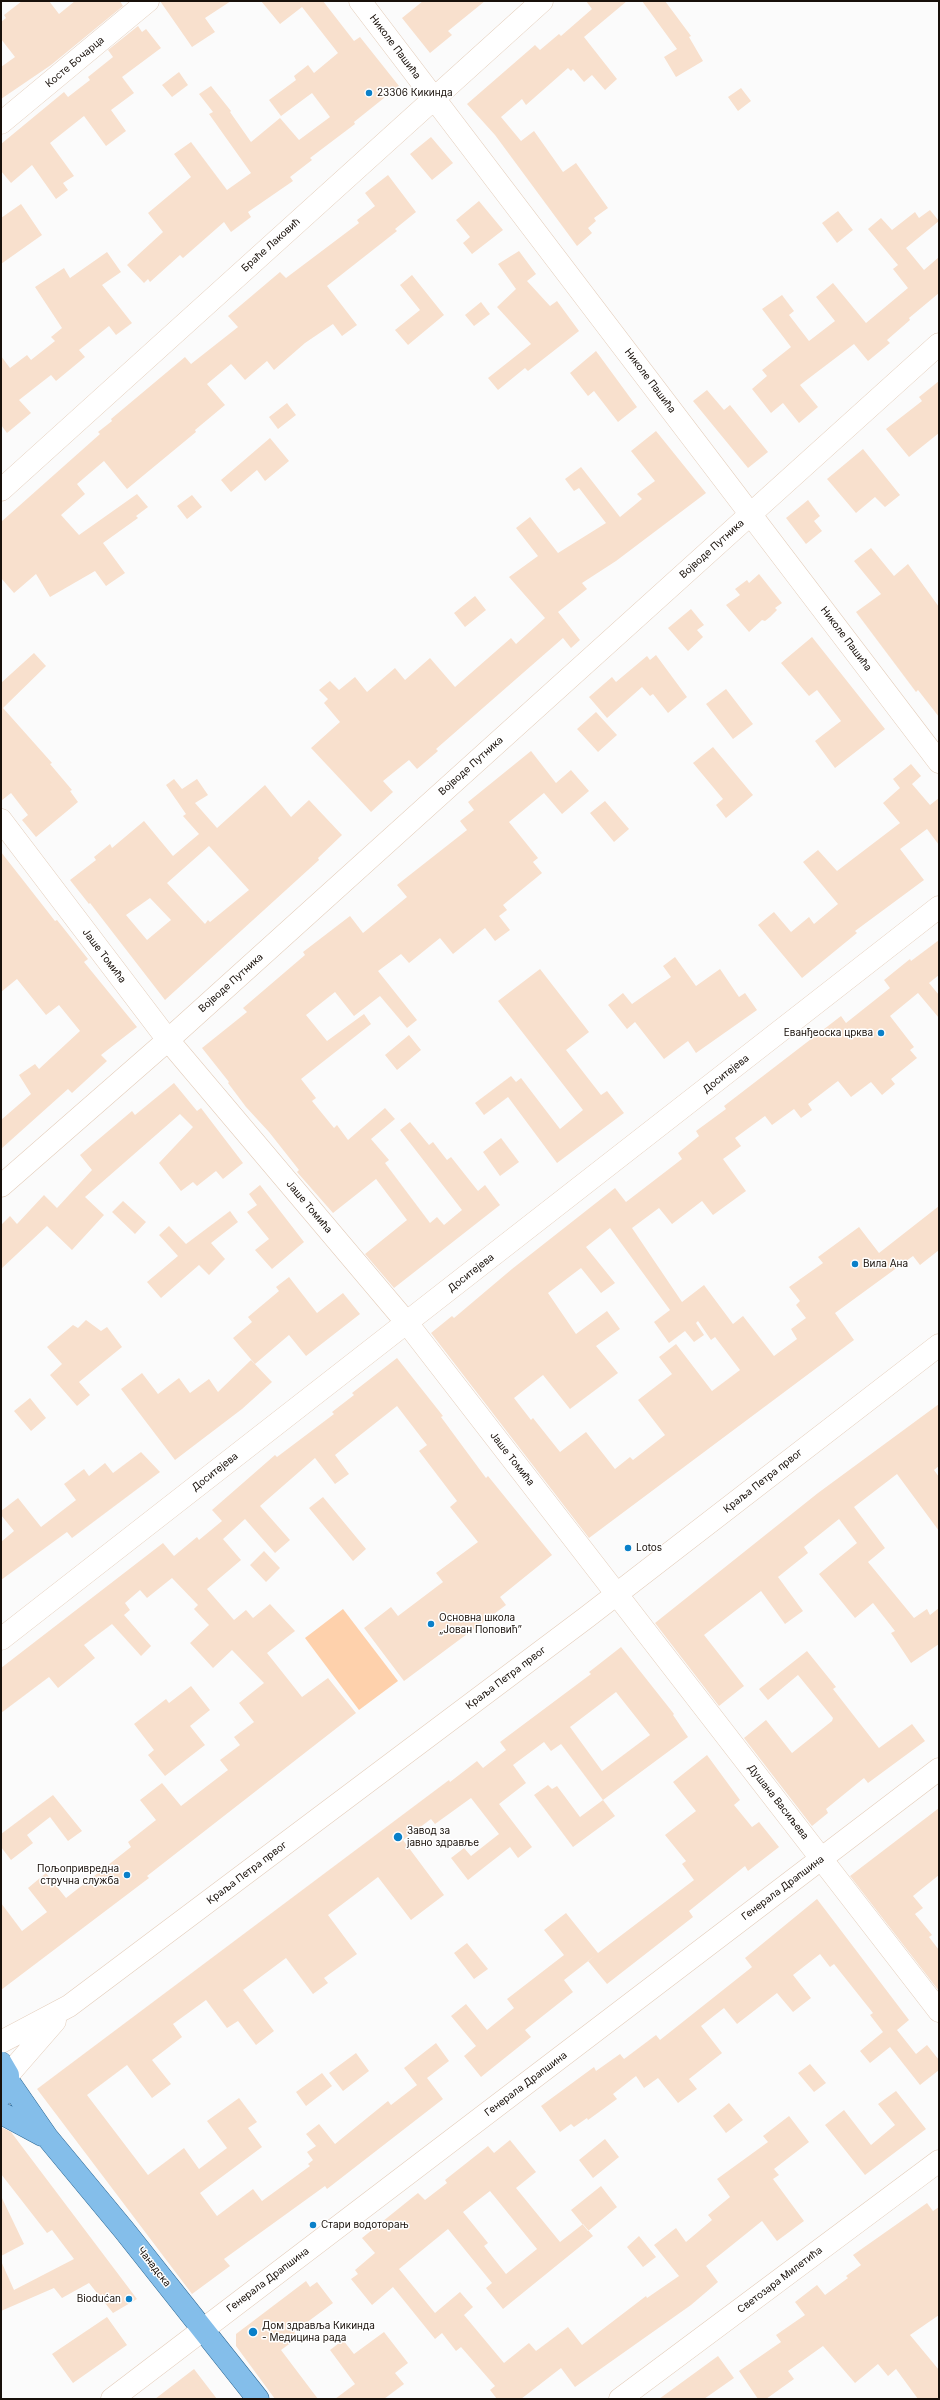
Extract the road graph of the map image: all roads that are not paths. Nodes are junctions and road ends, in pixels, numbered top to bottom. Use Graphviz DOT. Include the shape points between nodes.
graph roads {
  1 [pos="148,1"];
  2 [pos="360,1"];
  3 [pos="542,1"];
  4 [pos="434,98"];
  5 [pos="1,123"];
  6 [pos="939,344"];
  7 [pos="1,490"];
  8 [pos="751,513"];
  9 [pos="939,762"];
  10 [pos="1,820"];
  11 [pos="939,906"];
  12 [pos="168,1040"];
  13 [pos="1,1186"];
  14 [pos="407,1323"];
  15 [pos="939,1345"];
  16 [pos="617,1593"];
  17 [pos="1,1639"];
  18 [pos="939,1769"];
  19 [pos="822,1859"];
  20 [pos="69,2006"];
  21 [pos="939,2011"];
  22 [pos="1,2042"];
  23 [pos="5,2079"];
  24 [pos="1,2113"];
  25 [pos="47,2138"];
  26 [pos="939,2161"];
  27 [pos="203,2329"];
  28 [pos="112,2399"];
  29 [pos="258,2399"];
  30 [pos="620,2399"];
  1 -- 5 [label="street, Косте Бочарца"];
  2 -- 4 [label="street, Николе Пашића"];
  3 -- 4 [label="street, Браће Лаковић"];
  4 -- 7 [label="street, Браће Лаковић"];
  4 -- 8 [label="street, Николе Пашића"];
  6 -- 8 [label="street, Војводе Путника"];
  8 -- 9 [label="street, Николе Пашића"];
  8 -- 12 [label="street, Војводе Путника"];
  10 -- 12 [label="street, Јаше Томића"];
  11 -- 14 [label="street, Доситејева"];
  12 -- 13 [label="street, Војводе Путника"];
  12 -- 14 [label="street, Јаше Томића"];
  14 -- 16 [label="street, Јаше Томића"];
  14 -- 17 [label="street, Доситејева"];
  15 -- 16 [label="street, Краља Петра првог"];
  16 -- 19 [label="street, Душана Васиљева"];
  16 -- 20 [label="street, Краља Петра првог"];
  18 -- 19 [label="street, Генерала Драпшина"];
  19 -- 21 [label="street, Душана Васиљева"];
  19 -- 27 [label="street, Генерала Драпшина"];
  20 -- 22 [label="street, Краља Петра првог"];
  20 -- 23 [label="street, Краља Петра првог"];
  23 -- 25 [label="main road, Чанадска"];
  24 -- 25 [label="main road, Чанадска"];
  25 -- 27 [label="main road, Чанадска"];
  26 -- 30 [label="street, Светозара Милетића"];
  27 -- 28 [label="street, Генерала Драпшина"];
  27 -- 29 [label="main road, Чанадска"];
}
